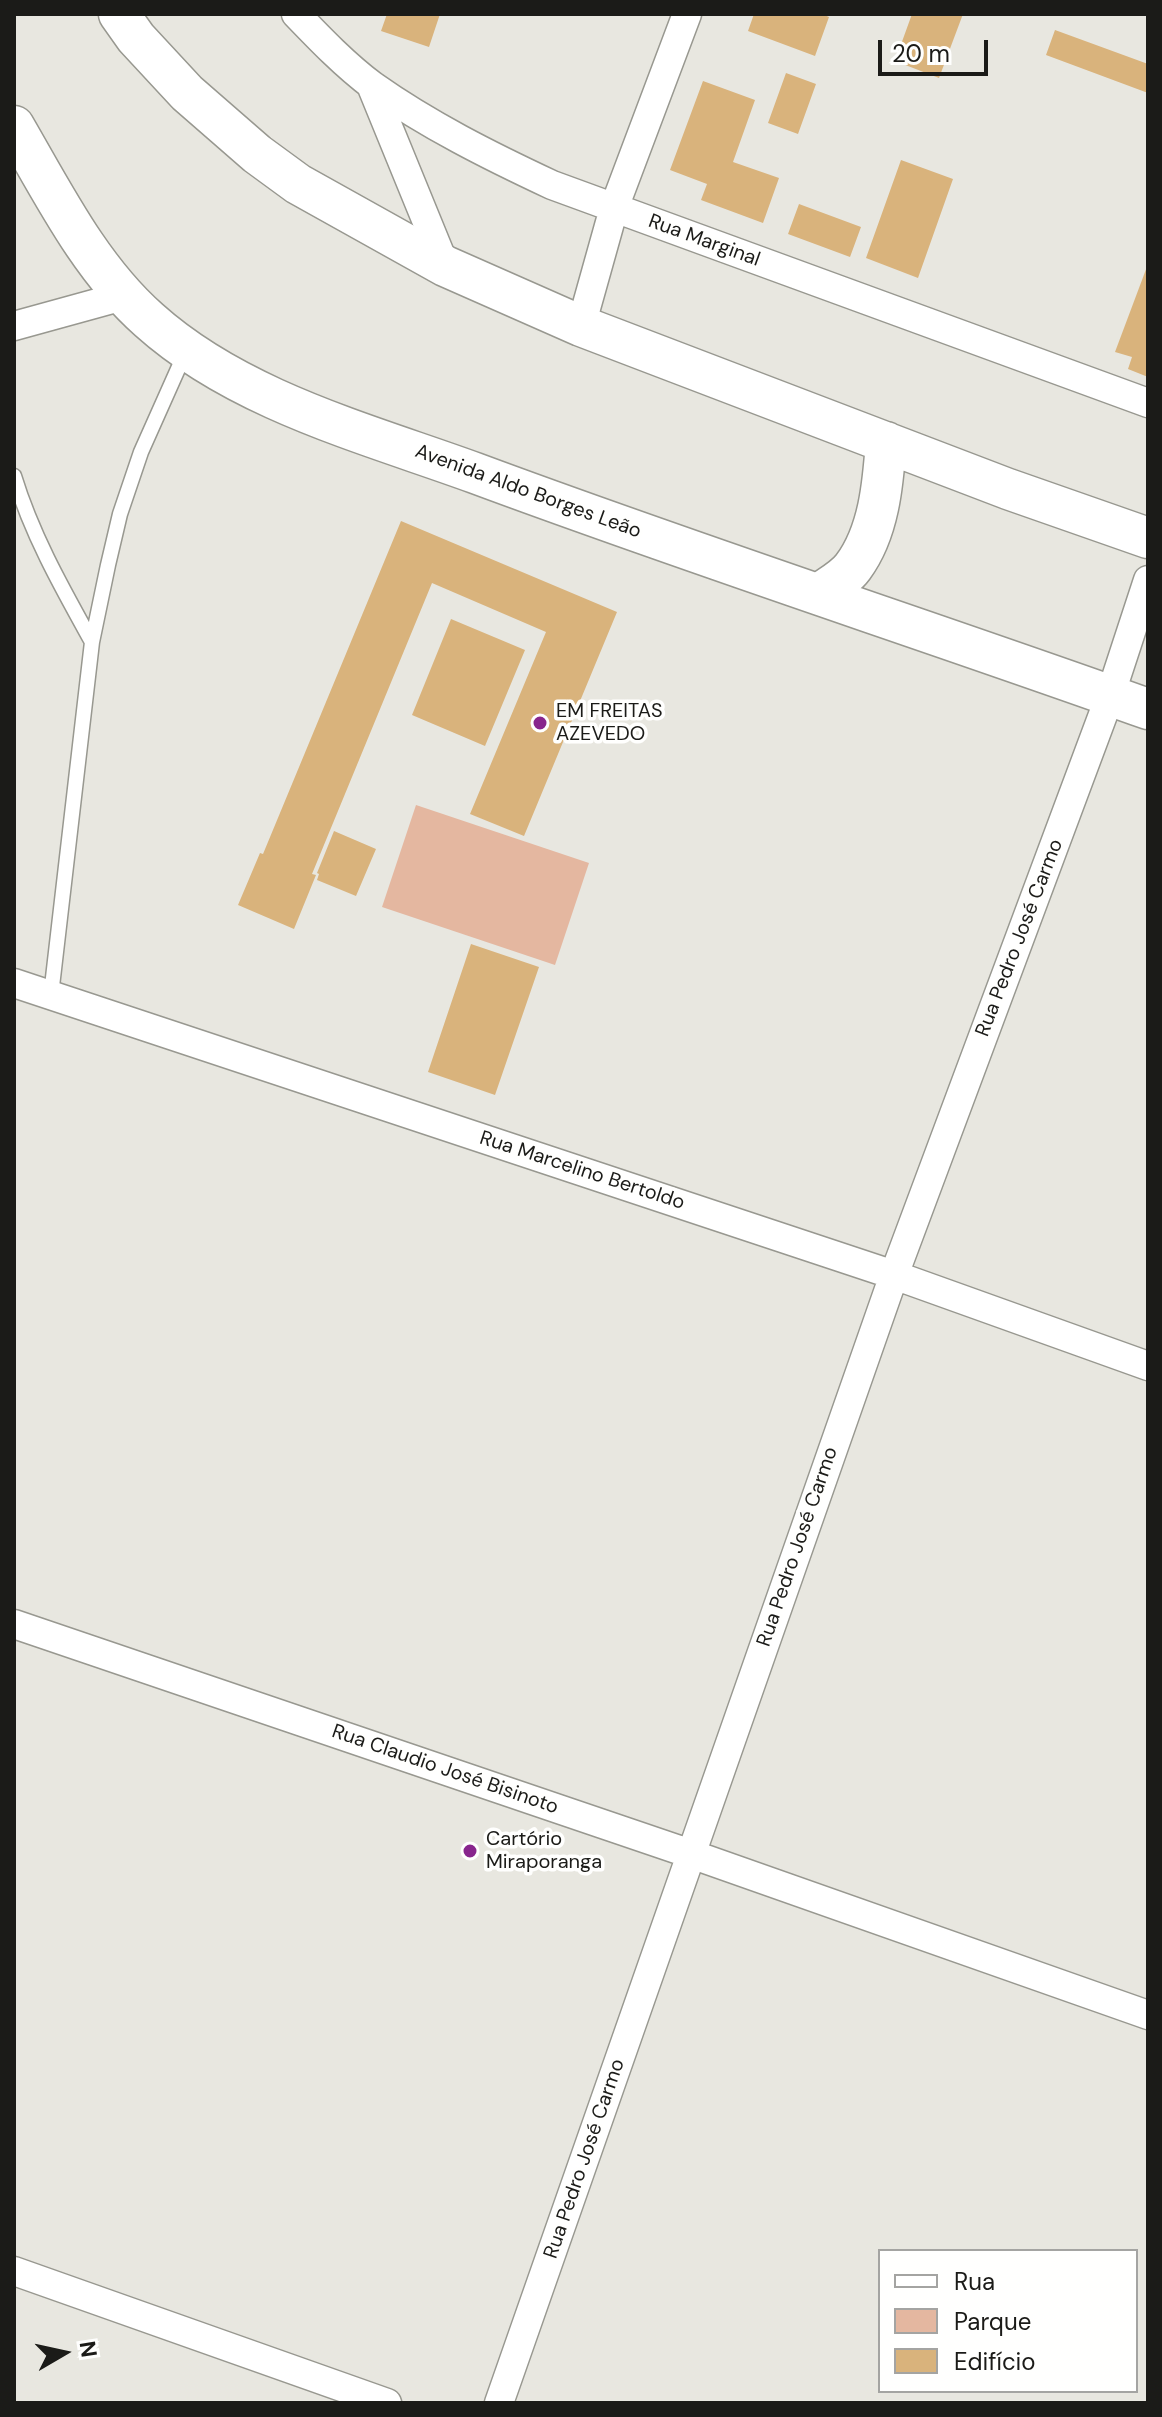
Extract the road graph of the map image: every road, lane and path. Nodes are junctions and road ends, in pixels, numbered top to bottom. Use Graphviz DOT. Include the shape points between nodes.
graph roads {
  1 [pos="119,14"];
  2 [pos="296,14"];
  3 [pos="687,14"];
  4 [pos="371,85"];
  5 [pos="14,126"];
  6 [pos="614,208"];
  7 [pos="445,266"];
  8 [pos="123,296"];
  9 [pos="14,326"];
  10 [pos="581,326"];
  11 [pos="186,350"];
  12 [pos="1148,403"];
  13 [pos="886,442"];
  14 [pos="14,476"];
  15 [pos="1148,538"];
  16 [pos="1148,580"];
  17 [pos="819,594"];
  18 [pos="92,642"];
  19 [pos="1110,696"];
  20 [pos="1148,709"];
  21 [pos="14,983"];
  22 [pos="51,995"];
  23 [pos="894,1275"];
  24 [pos="1148,1366"];
  25 [pos="14,1624"];
  26 [pos="691,1854"];
  27 [pos="1148,2015"];
  28 [pos="14,2271"];
  29 [pos="387,2403"];
  30 [pos="499,2403"];
  1 -- 7 [label="street" via="187,93 257,154 298,184"];
  2 -- 4 [label="street, Rua Marginal"];
  3 -- 6 [label="street"];
  4 -- 6 [label="street, Rua Marginal" via="491,157"];
  4 -- 7 [label="street"];
  5 -- 8 [label="street, Avenida Aldo Borges Leão" via="86,246"];
  6 -- 10 [label="street"];
  6 -- 12 [label="street, Rua Marginal"];
  7 -- 10 [label="street"];
  8 -- 9 [label="street"];
  8 -- 11 [label="street, Avenida Aldo Borges Leão"];
  10 -- 13 [label="street"];
  11 -- 17 [label="street, Avenida Aldo Borges Leão" via="219,372 318,416"];
  11 -- 18 [label="lane" via="124,502"];
  13 -- 15 [label="street"];
  13 -- 17 [label="street" via="883,483 868,542 851,569"];
  14 -- 18 [label="lane" via="32,528"];
  16 -- 19 [label="street, Rua Pedro José Carmo"];
  17 -- 19 [label="street, Avenida Aldo Borges Leão"];
  18 -- 22 [label="lane"];
  19 -- 20 [label="street, Avenida Aldo Borges Leão"];
  19 -- 23 [label="street, Rua Pedro José Carmo"];
  21 -- 22 [label="street, Rua Marcelino Bertoldo"];
  22 -- 23 [label="street, Rua Marcelino Bertoldo"];
  23 -- 24 [label="street, Rua Marcelino Bertoldo"];
  23 -- 26 [label="street, Rua Pedro José Carmo"];
  25 -- 26 [label="street, Rua Claudio José Bisinoto"];
  26 -- 27 [label="street, Rua Claudio José Bisinoto"];
  26 -- 30 [label="street, Rua Pedro José Carmo"];
  28 -- 29 [label="street"];
}
